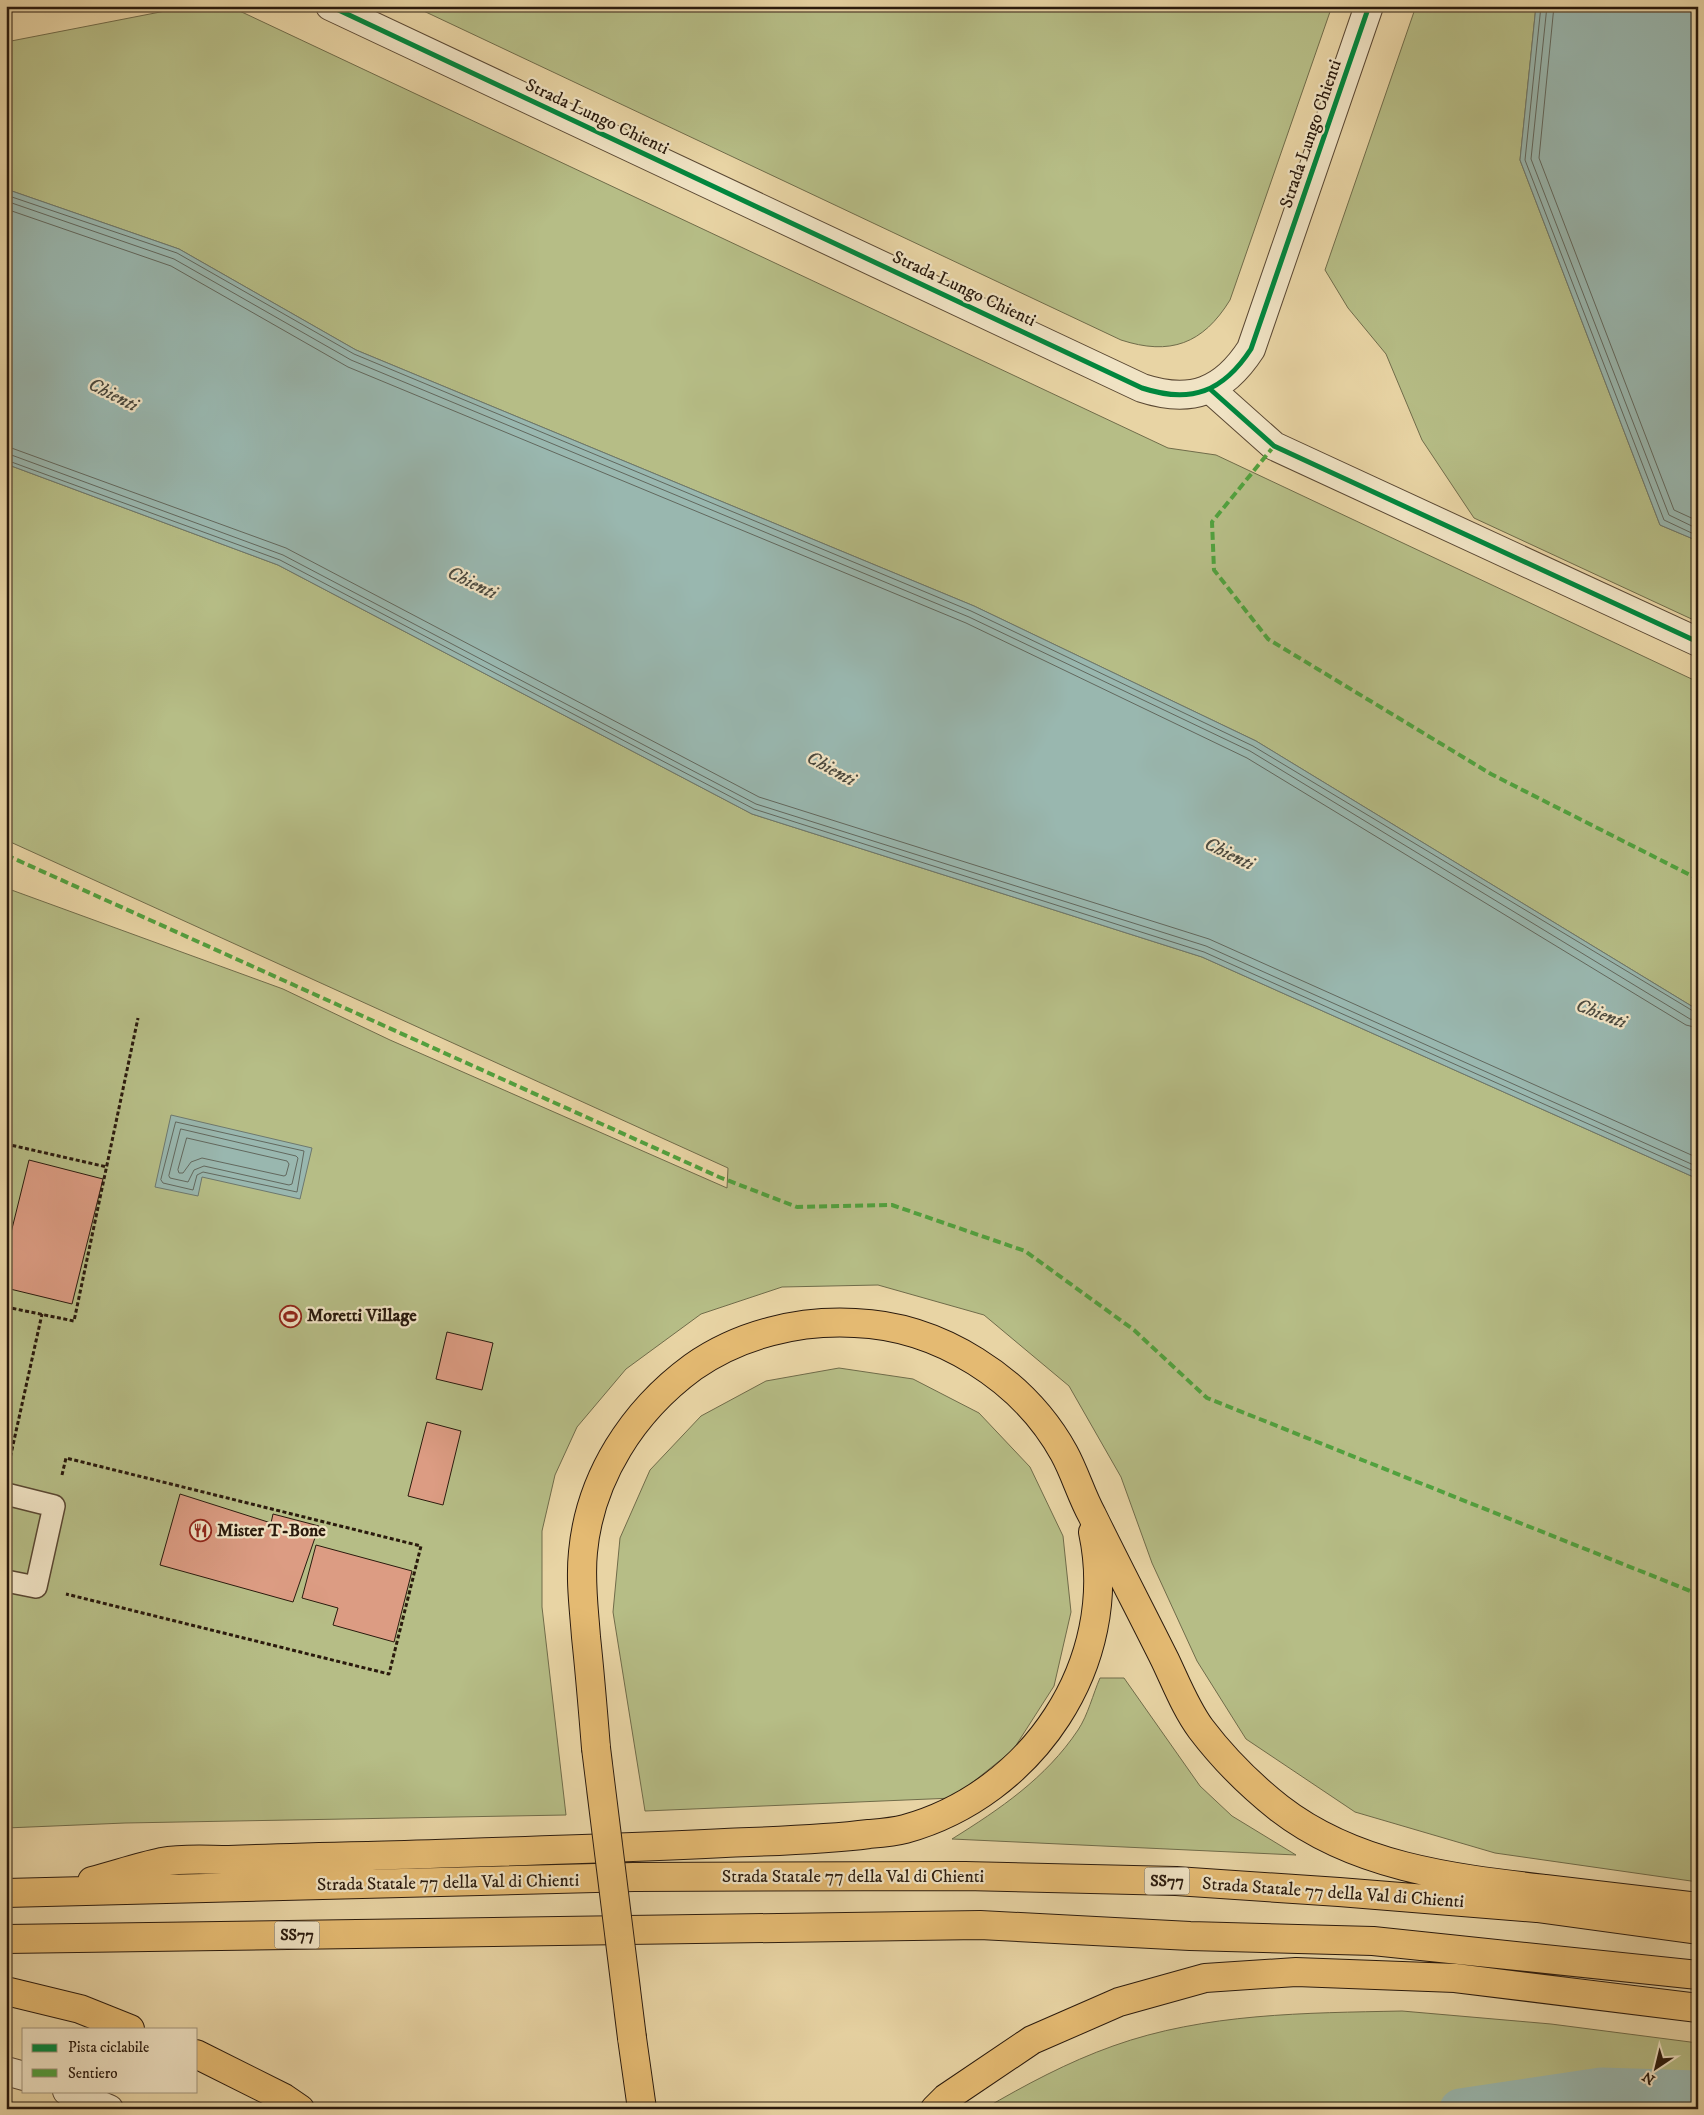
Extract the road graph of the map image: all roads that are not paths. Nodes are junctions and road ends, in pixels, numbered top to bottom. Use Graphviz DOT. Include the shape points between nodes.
graph roads {
  1 [pos="330,6"];
  2 [pos="1369,6"];
  3 [pos="1210,389"];
  4 [pos="1698,642"];
  5 [pos="6,1494"];
  6 [pos="1087,1506"];
  7 [pos="6,1580"];
  8 [pos="6,1892"];
  9 [pos="53,1892"];
  10 [pos="1698,1907"];
  11 [pos="1698,1930"];
  12 [pos="6,1939"];
  13 [pos="1698,1975"];
  14 [pos="6,1991"];
  15 [pos="1698,2008"];
  16 [pos="128,2028"];
  17 [pos="198,2055"];
  18 [pos="6,2071"];
  19 [pos="22,2075"];
  20 [pos="69,2092"];
  21 [pos="109,2109"];
  22 [pos="300,2109"];
  23 [pos="642,2109"];
  24 [pos="935,2109"];
  1 -- 3 [label="street, Strada Lungo Chienti" via="1142,388 1175,396"];
  2 -- 3 [label="street, Strada Lungo Chienti" via="1251,349 1239,368"];
  3 -- 4 [label="street" via="1274,446"];
  5 -- 7 [label="lane" via="54,1506 36,1587"];
  6 -- 9 [label="highway" via="1098,1568 1097,1605 1090,1641 1073,1691 1048,1733 1023,1762 970,1803 943,1816 903,1830 844,1837 595,1849 164,1861"];
  6 -- 10 [label="highway" via="1198,1726 1239,1773 1281,1810 1369,1857 1428,1874"];
  6 -- 23 [label="highway, bridge" via="1063,1450 1041,1418 1014,1390 983,1366 944,1344 868,1323 792,1326 733,1344 676,1379 634,1423 616,1450 592,1504 584,1545 582,1587 596,1748"];
  8 -- 9 [label="highway, Strada Statale 77 della Val di Chienti / SS77"];
  9 -- 11 [label="highway, Strada Statale 77 della Val di Chienti / SS77" via="634,1877 965,1876 1166,1881 1537,1908"];
  12 -- 13 [label="highway, SS77" via="980,1925 1373,1941"];
  14 -- 16 [label="highway" via="80,2009"];
  15 -- 24 [label="highway" via="1455,1978 1296,1972 1205,1978 1119,2002 1032,2040 946,2098"];
  17 -- 22 [label="highway"];
  18 -- 19 [label="street"];
  20 -- 21 [label="street"];
}
